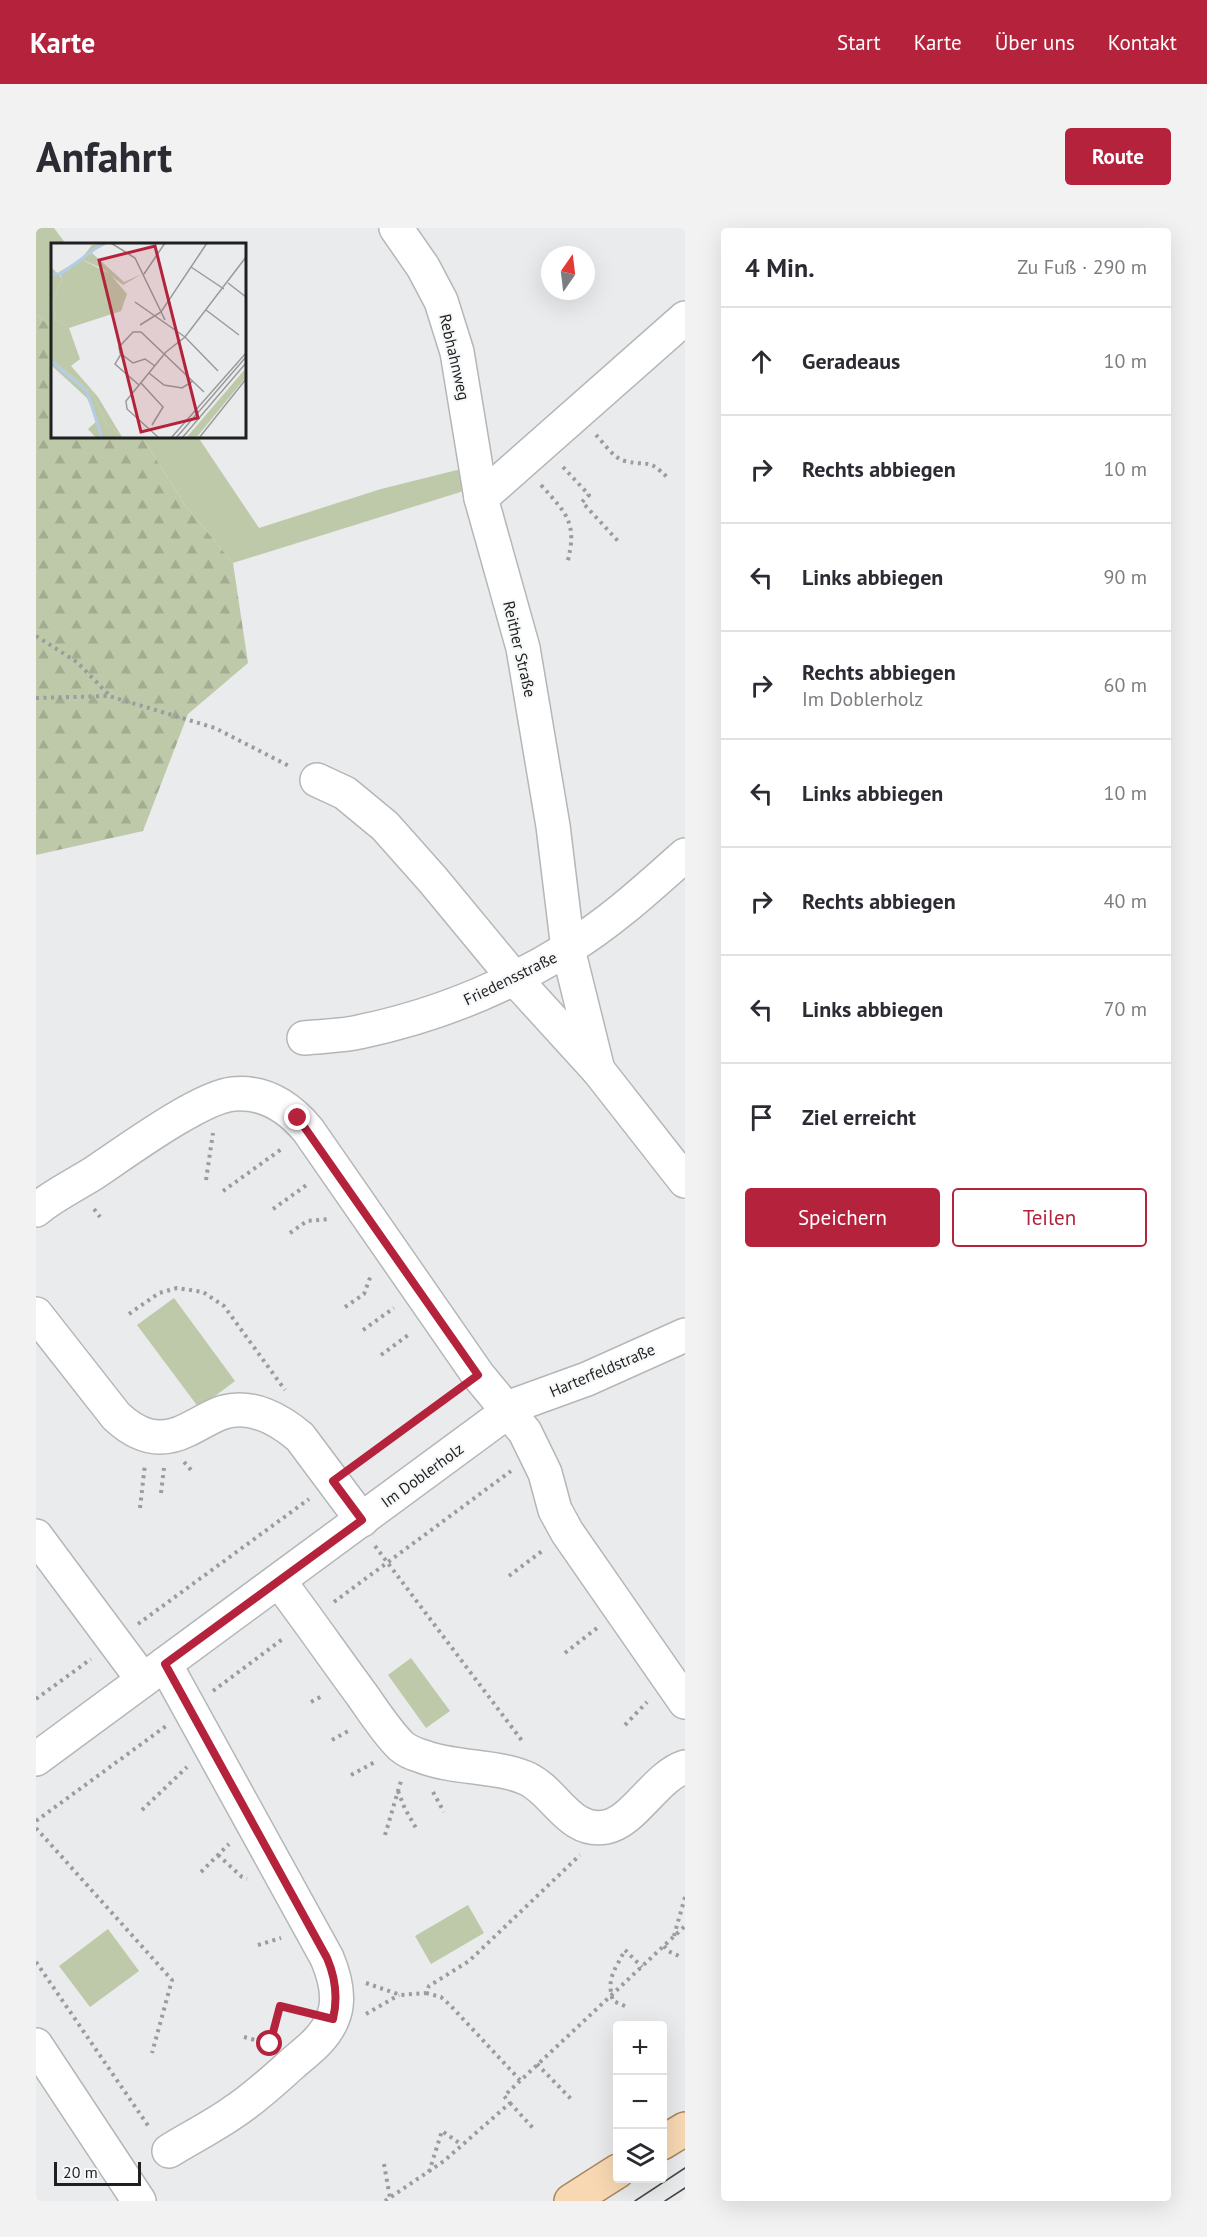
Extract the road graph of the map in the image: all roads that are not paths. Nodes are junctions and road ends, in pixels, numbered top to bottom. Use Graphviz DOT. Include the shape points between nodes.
graph roads {
  1 [pos="396,228"];
  2 [pos="685,318"];
  3 [pos="481,498"];
  4 [pos="317,780"];
  5 [pos="685,855"];
  6 [pos="568,949"];
  7 [pos="514,978"];
  8 [pos="304,1038"];
  9 [pos="598,1070"];
  10 [pos="685,1181"];
  11 [pos="36,1210"];
  12 [pos="36,1314"];
  13 [pos="685,1335"];
  14 [pos="513,1408"];
  15 [pos="360,1521"];
  16 [pos="36,1536"];
  17 [pos="36,1563"];
  18 [pos="68,1579"];
  19 [pos="279,1581"];
  20 [pos="154,1672"];
  21 [pos="685,1702"];
  22 [pos="36,1759"];
  23 [pos="680,1765"];
  24 [pos="36,2045"];
  25 [pos="685,2128"];
  26 [pos="667,2140"];
  27 [pos="169,2151"];
  28 [pos="613,2174"];
  29 [pos="139,2201"];
  30 [pos="571,2201"];
  1 -- 3 [label="street, Rebhahnweg" via="441,301 457,352"];
  2 -- 3 [label="street"];
  3 -- 6 [label="street, Reither Straße" via="523,648 553,826"];
  4 -- 7 [label="street, Reither Straße" via="345,793 385,826"];
  5 -- 6 [label="street, Friedensstraße"];
  6 -- 7 [label="street, Friedensstraße"];
  6 -- 9 [label="street, Reither Straße"];
  7 -- 8 [label="street, Friedensstraße" via="442,1010 358,1033"];
  7 -- 9 [label="street, Reither Straße"];
  9 -- 10 [label="street, Reither Straße"];
  11 -- 14 [label="street" via="218,1097 264,1097 287,1108 308,1130 478,1375"];
  12 -- 15 [label="street" via="128,1428 148,1436 168,1436 185,1432 226,1411 241,1410 273,1418 300,1437"];
  13 -- 14 [label="street, Harterfeldstraße"];
  14 -- 15 [label="street, Im Doblerholz"];
  14 -- 21 [label="street" via="536,1453 555,1510 567,1532"];
  15 -- 19 [label="street, Im Doblerholz"];
  16 -- 18 [label="street"];
  17 -- 18 [label="street"];
  18 -- 20 [label="street" via="114,1642"];
  19 -- 20 [label="street, Im Doblerholz"];
  19 -- 23 [label="street" via="377,1715 409,1751 436,1762 527,1779 542,1788 575,1821 597,1829 623,1819"];
  20 -- 22 [label="street, Im Doblerholz"];
  20 -- 27 [label="street" via="211,1748 334,1976 333,2019 323,2036 232,2114"];
  24 -- 29 [label="street"];
  25 -- 26 [label="main road"];
  28 -- 30 [label="main road"];
}
